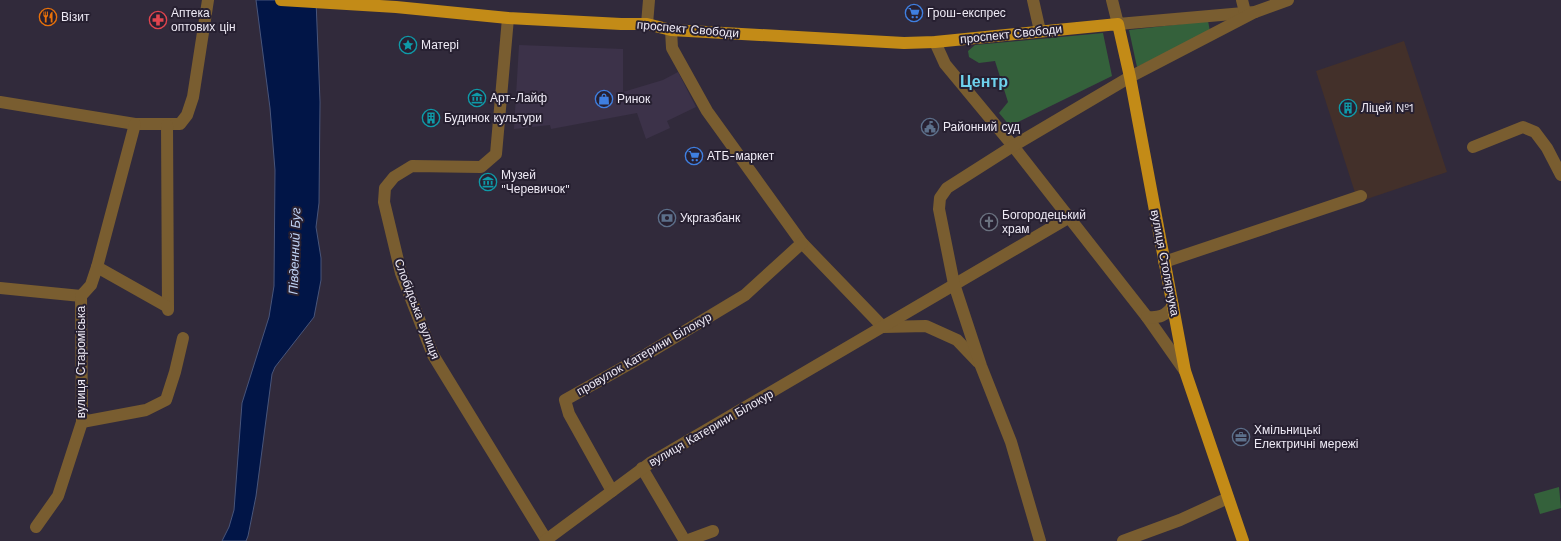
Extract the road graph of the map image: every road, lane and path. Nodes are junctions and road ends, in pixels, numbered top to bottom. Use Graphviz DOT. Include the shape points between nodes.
graph roads {
  1 [pos="208,0"];
  2 [pos="281,0"];
  3 [pos="649,0"];
  4 [pos="1033,0"];
  5 [pos="1112,0"];
  6 [pos="1242,0"];
  7 [pos="1288,0"];
  8 [pos="1250,12"];
  9 [pos="508,18"];
  10 [pos="647,24"];
  11 [pos="1118,24"];
  12 [pos="671,30"];
  13 [pos="1040,31"];
  14 [pos="935,42"];
  15 [pos="1130,76"];
  16 [pos="0,102"];
  17 [pos="135,124"];
  18 [pos="167,125"];
  19 [pos="1013,146"];
  20 [pos="1473,147"];
  21 [pos="1561,175"];
  22 [pos="1361,196"];
  23 [pos="1068,218"];
  24 [pos="802,243"];
  25 [pos="1164,262"];
  26 [pos="97,267"];
  27 [pos="954,284"];
  28 [pos="0,288"];
  29 [pos="81,296"];
  30 [pos="1174,306"];
  31 [pos="1147,317"];
  32 [pos="883,327"];
  33 [pos="183,338"];
  34 [pos="982,366"];
  35 [pos="1185,370"];
  36 [pos="82,422"];
  37 [pos="642,468"];
  38 [pos="612,491"];
  39 [pos="1228,498"];
  40 [pos="36,527"];
  41 [pos="713,531"];
  42 [pos="547,541"];
  43 [pos="685,541"];
  44 [pos="1040,541"];
  45 [pos="1123,541"];
  46 [pos="1243,541"];
  1 -- 18 [label="street" via="193,97 187,115 180,124"];
  2 -- 9 [label="main road, проспект Свободи"];
  3 -- 10 [label="street"];
  4 -- 13 [label="street"];
  5 -- 11 [label="street"];
  6 -- 8 [label="street"];
  7 -- 8 [label="street"];
  8 -- 11 [label="street"];
  8 -- 15 [label="street"];
  9 -- 10 [label="main road, проспект Свободи"];
  9 -- 42 [label="street, Слобідська вулиця" via="496,154 482,167 412,166 394,177 385,188 384,202 401,273 433,355"];
  10 -- 12 [label="main road, проспект Свободи"];
  11 -- 13 [label="main road, проспект Свободи"];
  11 -- 15 [label="main road, вулиця Столярчука"];
  12 -- 14 [label="main road, проспект Свободи" via="904,43"];
  12 -- 24 [label="street" via="672,48 707,111"];
  13 -- 14 [label="main road, проспект Свободи"];
  14 -- 19 [label="street" via="945,64"];
  15 -- 19 [label="street"];
  15 -- 25 [label="main road, вулиця Столярчука"];
  16 -- 17 [label="street"];
  17 -- 18 [label="street"];
  17 -- 26 [label="street, вулиця Староміська"];
  18 -- 26 [label="street" via="168,308"];
  19 -- 23 [label="street"];
  19 -- 27 [label="street" via="947,188 940,198 938,209"];
  20 -- 21 [label="street" via="1523,127 1535,132"];
  22 -- 25 [label="street"];
  23 -- 27 [label="street, вулиця Катерини Білокур"];
  23 -- 31 [label="street"];
  24 -- 32 [label="street"];
  24 -- 38 [label="street, провулок Катерини Білокур" via="745,295 565,400 569,414"];
  25 -- 30 [label="main road, вулиця Столярчука"];
  26 -- 29 [label="street, вулиця Староміська" via="91,285"];
  27 -- 32 [label="street, вулиця Катерини Білокур"];
  27 -- 34 [label="street"];
  28 -- 29 [label="street"];
  29 -- 36 [label="street, вулиця Староміська"];
  30 -- 31 [label="street" via="1166,315 1158,318"];
  30 -- 35 [label="main road, вулиця Столярчука"];
  31 -- 35 [label="street"];
  32 -- 34 [label="street" via="926,326 957,340"];
  32 -- 37 [label="street, вулиця Катерини Білокур"];
  33 -- 36 [label="street" via="166,400 146,410"];
  34 -- 44 [label="street" via="1011,442"];
  35 -- 39 [label="main road, вулиця Столярчука"];
  36 -- 40 [label="street, вулиця Староміська" via="58,496"];
  37 -- 38 [label="street, вулиця Катерини Білокур"];
  37 -- 43 [label="street"];
  38 -- 42 [label="street, вулиця Катерини Білокур"];
  39 -- 45 [label="street" via="1180,520"];
  39 -- 46 [label="main road, вулиця Столярчука"];
  41 -- 43 [label="street"];
}
